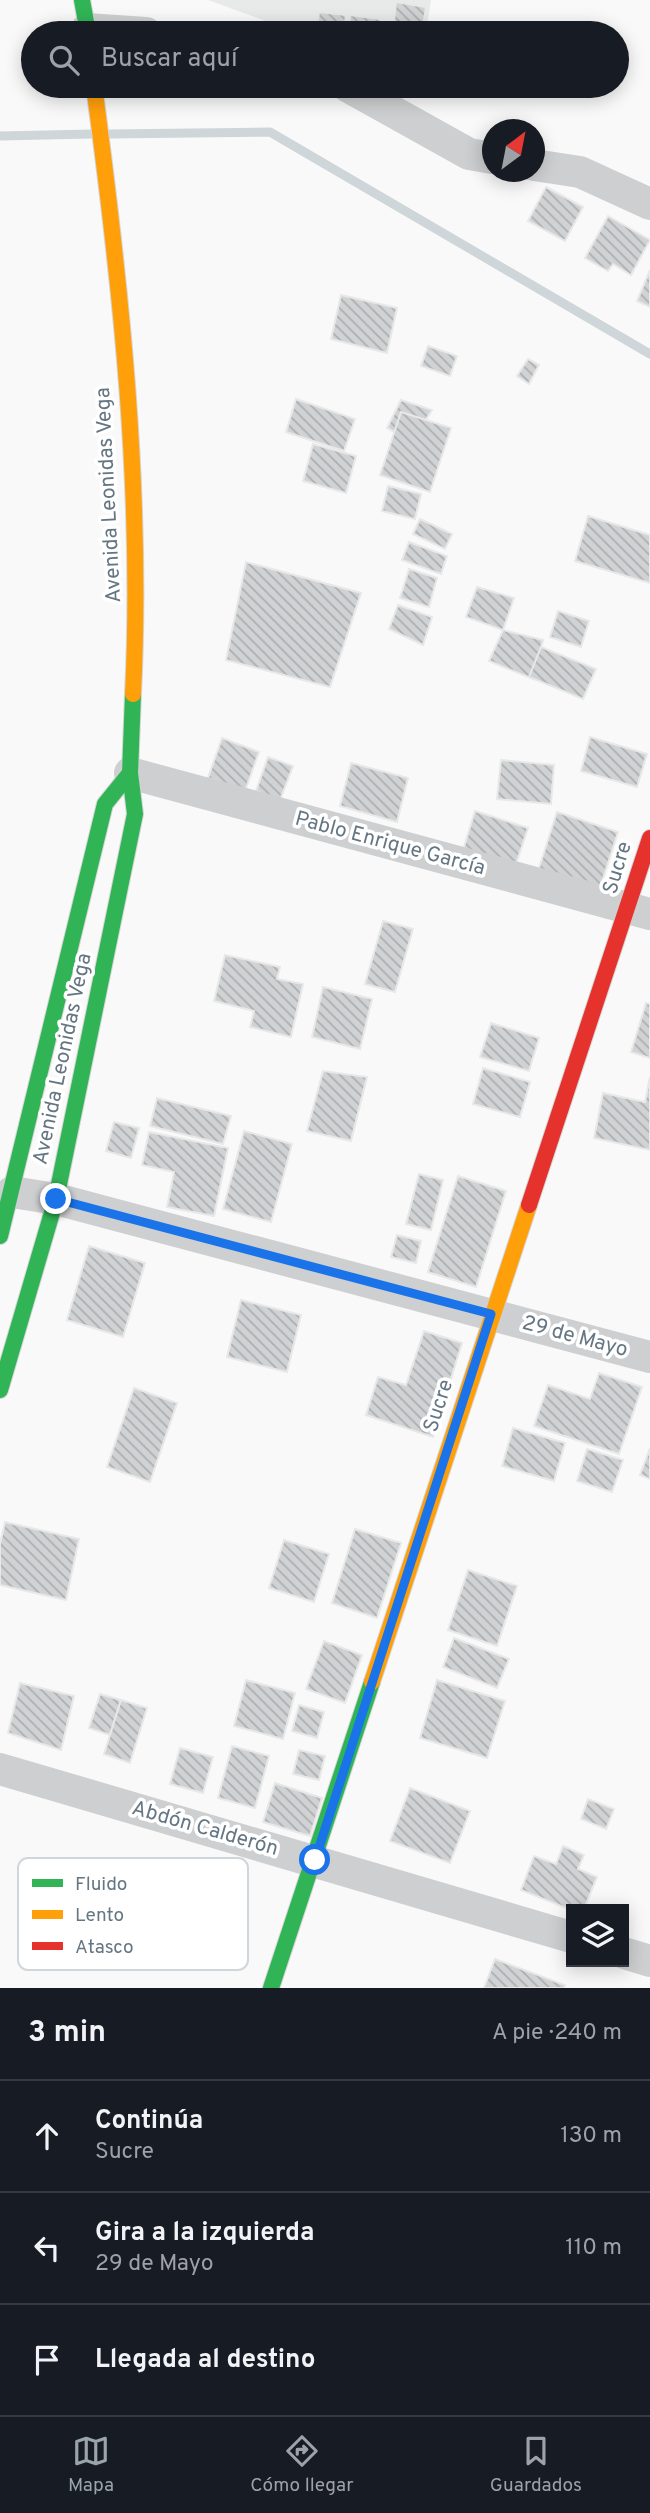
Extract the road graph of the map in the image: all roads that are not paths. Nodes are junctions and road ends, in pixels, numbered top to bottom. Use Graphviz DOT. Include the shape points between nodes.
graph roads {
  1 [pos="96,98"];
  2 [pos="369,98"];
  3 [pos="482,156"];
  4 [pos="545,167"];
  5 [pos="650,204"];
  6 [pos="130,773"];
  7 [pos="650,838"];
  8 [pos="639,911"];
  9 [pos="12,1192"];
  10 [pos="56,1199"];
  11 [pos="0,1236"];
  12 [pos="491,1314"];
  13 [pos="650,1357"];
  14 [pos="0,1390"];
  15 [pos="0,1769"];
  16 [pos="315,1860"];
  17 [pos="566,1935"];
  18 [pos="629,1955"];
  19 [pos="650,1961"];
  20 [pos="271,1988"];
  1 -- 6 [label="main road, Avenida Leonidas Vega" via="111,214 134,497 136,638"];
  2 -- 3 [label="street" via="469,154"];
  4 -- 5 [label="street" via="580,172"];
  6 -- 8 [label="street, Pablo Enrique García"];
  6 -- 9 [label="main road, Avenida Leonidas Vega" via="105,804"];
  6 -- 10 [label="main road, Avenida Leonidas Vega" via="135,814"];
  7 -- 8 [label="main road, Sucre"];
  8 -- 12 [label="main road, Sucre"];
  9 -- 10 [label="street, 29 de Mayo"];
  9 -- 11 [label="main road, Avenida Leonidas Vega"];
  10 -- 12 [label="street, 29 de Mayo"];
  10 -- 14 [label="main road, Avenida Leonidas Vega"];
  12 -- 13 [label="street, 29 de Mayo"];
  12 -- 16 [label="main road, Sucre"];
  15 -- 16 [label="street, Abdón Calderón"];
  16 -- 17 [label="street, Abdón Calderón"];
  16 -- 20 [label="main road, Sucre"];
  18 -- 19 [label="street"];
}
